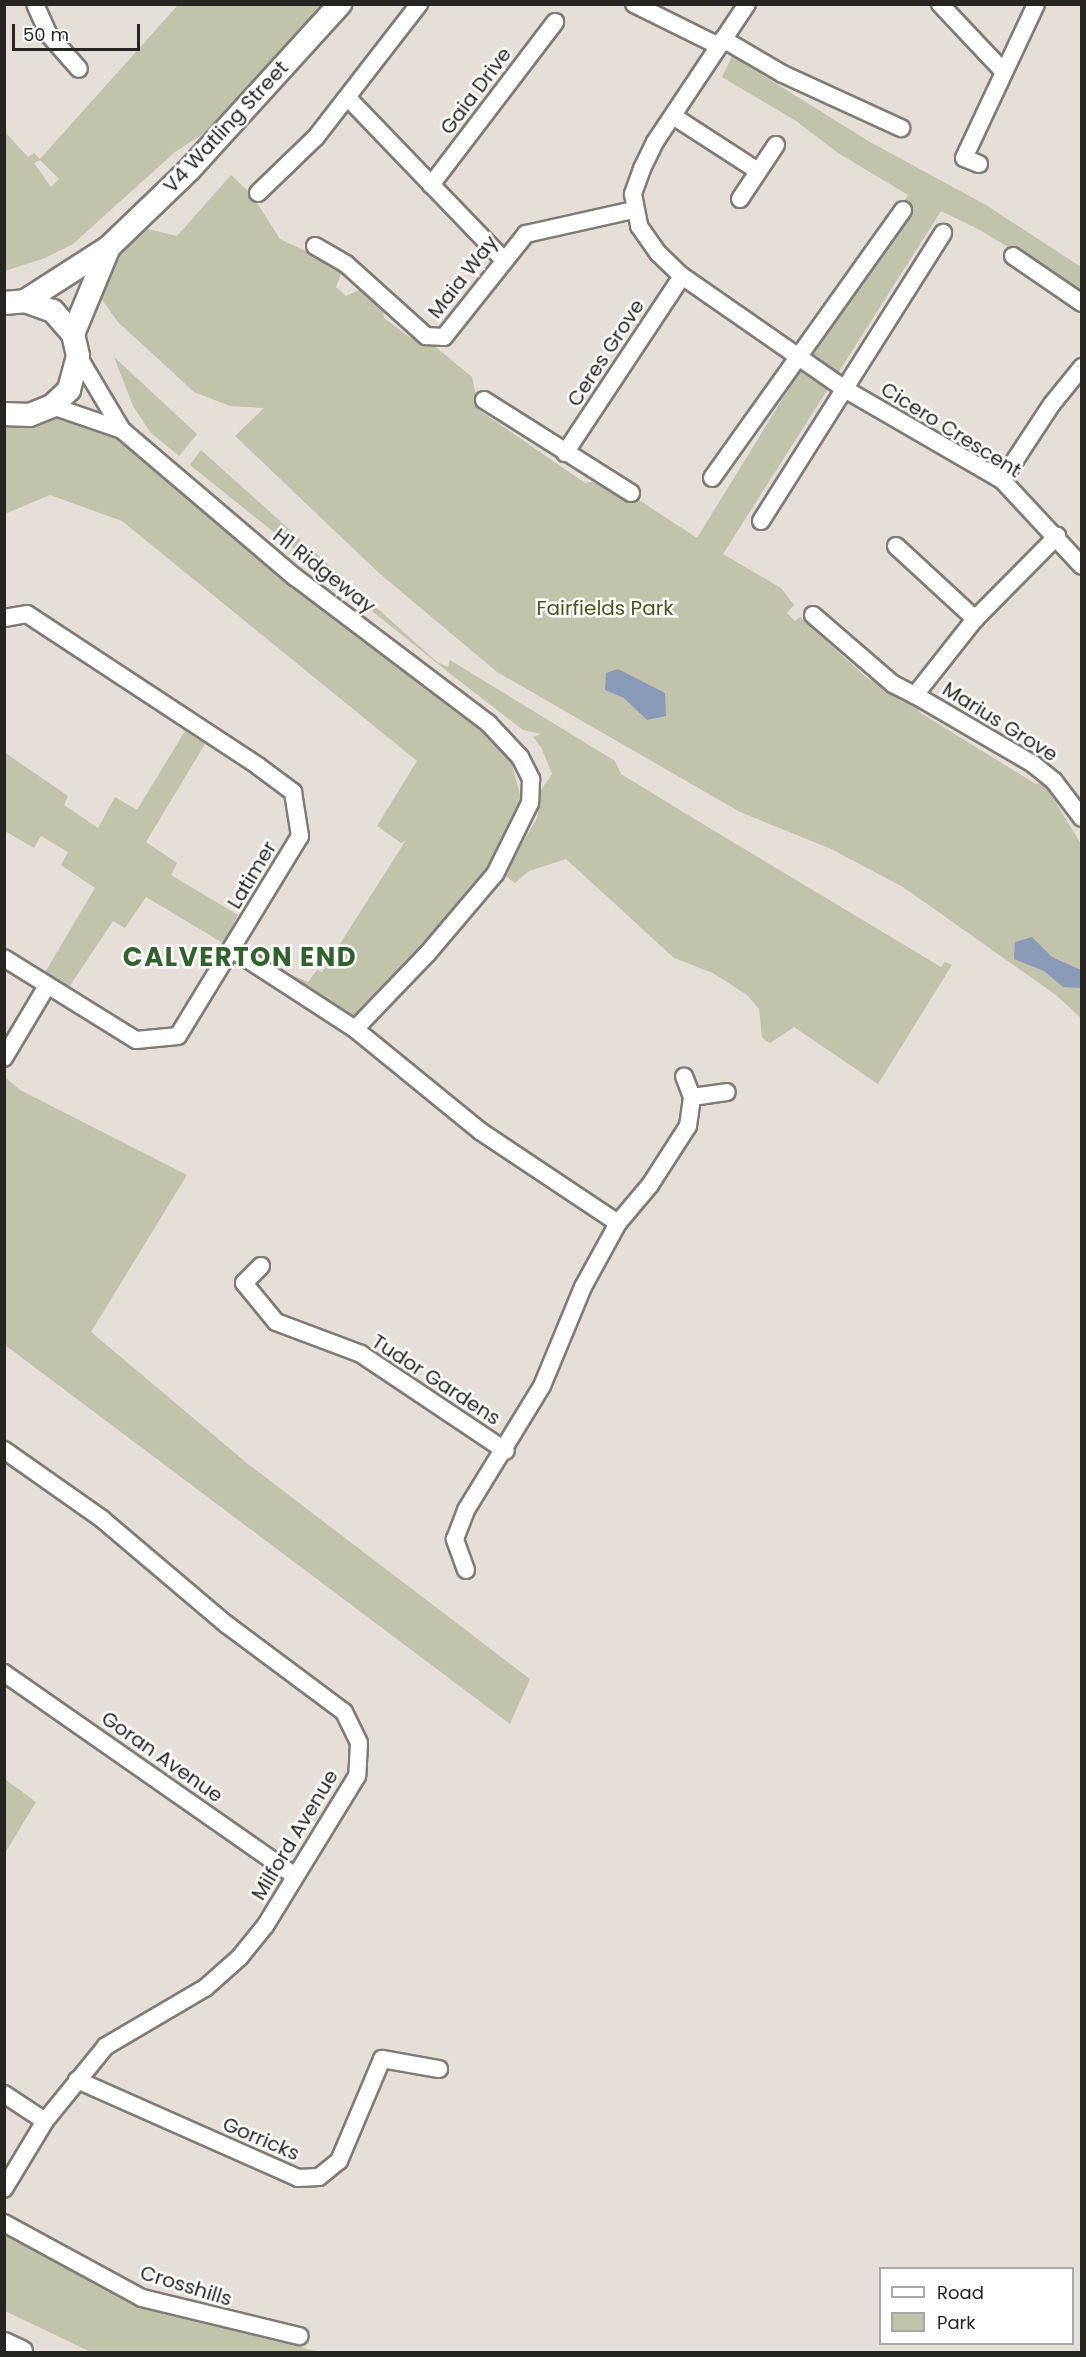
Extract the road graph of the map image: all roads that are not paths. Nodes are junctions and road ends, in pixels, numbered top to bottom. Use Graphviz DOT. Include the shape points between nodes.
graph roads {
  1 [pos="35,4"];
  2 [pos="340,4"];
  3 [pos="419,4"];
  4 [pos="634,4"];
  5 [pos="747,4"];
  6 [pos="940,4"];
  7 [pos="1036,4"];
  8 [pos="555,22"];
  9 [pos="721,42"];
  10 [pos="79,69"];
  11 [pos="1004,72"];
  12 [pos="348,98"];
  13 [pos="673,116"];
  14 [pos="901,128"];
  15 [pos="776,145"];
  16 [pos="979,164"];
  17 [pos="758,171"];
  18 [pos="431,185"];
  19 [pos="258,193"];
  20 [pos="740,199"];
  21 [pos="633,210"];
  22 [pos="903,210"];
  23 [pos="943,233"];
  24 [pos="315,246"];
  25 [pos="110,248"];
  26 [pos="1013,256"];
  27 [pos="503,259"];
  28 [pos="682,276"];
  29 [pos="15,302"];
  30 [pos="1082,303"];
  31 [pos="73,334"];
  32 [pos="801,355"];
  33 [pos="78,356"];
  34 [pos="1082,367"];
  35 [pos="843,388"];
  36 [pos="484,400"];
  37 [pos="52,406"];
  38 [pos="9,418"];
  39 [pos="122,430"];
  40 [pos="566,453"];
  41 [pos="712,478"];
  42 [pos="1002,480"];
  43 [pos="631,493"];
  44 [pos="761,521"];
  45 [pos="1057,536"];
  46 [pos="896,546"];
  47 [pos="1082,566"];
  48 [pos="813,615"];
  49 [pos="4,618"];
  50 [pos="975,619"];
  51 [pos="915,695"];
  52 [pos="1082,818"];
  53 [pos="232,949"];
  54 [pos="4,958"];
  55 [pos="47,986"];
  56 [pos="355,1029"];
  57 [pos="4,1058"];
  58 [pos="684,1076"];
  59 [pos="727,1092"];
  60 [pos="692,1097"];
  61 [pos="618,1223"];
  62 [pos="261,1266"];
  63 [pos="4,1450"];
  64 [pos="506,1451"];
  65 [pos="466,1570"];
  66 [pos="4,1672"];
  67 [pos="295,1876"];
  68 [pos="440,2069"];
  69 [pos="77,2080"];
  70 [pos="4,2094"];
  71 [pos="45,2121"];
  72 [pos="4,2189"];
  73 [pos="4,2223"];
  74 [pos="299,2336"];
  75 [pos="4,2344"];
  76 [pos="21,2352"];
  1 -- 10 [label="street" via="50,35"];
  2 -- 25 [label="street, V4 Watling Street" via="190,169"];
  3 -- 12 [label="street"];
  4 -- 9 [label="street"];
  5 -- 9 [label="street"];
  6 -- 11 [label="street"];
  7 -- 11 [label="street"];
  8 -- 18 [label="street, Gaia Drive"];
  9 -- 13 [label="street"];
  9 -- 14 [label="street"];
  11 -- 16 [label="street" via="964,158"];
  12 -- 18 [label="street"];
  12 -- 19 [label="street" via="316,137"];
  13 -- 17 [label="street"];
  13 -- 21 [label="street" via="642,169 633,194"];
  15 -- 17 [label="street"];
  17 -- 20 [label="street"];
  18 -- 27 [label="street"];
  21 -- 27 [label="street, Maia Way" via="526,234"];
  21 -- 28 [label="street, Cicero Crescent" via="658,253"];
  22 -- 32 [label="street"];
  23 -- 35 [label="street"];
  24 -- 27 [label="street, Maia Way" via="346,264 426,336 444,337"];
  25 -- 29 [label="street, V4 Watling Street"];
  25 -- 31 [label="street, V4 Watling Street"];
  26 -- 30 [label="street"];
  28 -- 32 [label="street, Cicero Crescent"];
  28 -- 40 [label="street, Ceres Grove"];
  29 -- 31 [label="street" via="53,311"];
  31 -- 33 [label="street"];
  32 -- 35 [label="street, Cicero Crescent"];
  32 -- 41 [label="street"];
  33 -- 37 [label="street" via="69,390"];
  33 -- 39 [label="street, H1 Ridgeway"];
  34 -- 42 [label="street" via="1052,404"];
  35 -- 42 [label="street, Cicero Crescent"];
  35 -- 44 [label="street"];
  36 -- 40 [label="street"];
  37 -- 38 [label="street"];
  37 -- 39 [label="street, H1 Ridgeway"];
  39 -- 56 [label="street, H1 Ridgeway" via="295,577 489,723 525,763 531,779 530,803 495,874 428,953"];
  40 -- 43 [label="street"];
  42 -- 45 [label="street, Cicero Crescent"];
  45 -- 47 [label="street, Cicero Crescent"];
  45 -- 50 [label="street, Marius Grove"];
  46 -- 50 [label="street"];
  48 -- 51 [label="street, Marius Grove" via="893,684"];
  49 -- 53 [label="street, Latimer" via="27,614 293,792 300,836"];
  50 -- 51 [label="street, Marius Grove"];
  51 -- 52 [label="street, Marius Grove" via="1033,764 1054,781"];
  53 -- 55 [label="street, Latimer" via="178,1036 136,1040"];
  53 -- 56 [label="street"];
  54 -- 55 [label="street, Latimer"];
  55 -- 57 [label="street"];
  56 -- 61 [label="street" via="480,1131"];
  58 -- 60 [label="street, Tudor Gardens"];
  59 -- 60 [label="street"];
  60 -- 61 [label="street, Tudor Gardens" via="688,1126 650,1185"];
  61 -- 64 [label="street, Tudor Gardens" via="583,1287 542,1386"];
  62 -- 64 [label="street, Tudor Gardens" via="244,1283 276,1322 361,1354"];
  63 -- 67 [label="street, Milford Avenue" via="102,1519 226,1624 344,1712 359,1743 357,1776"];
  64 -- 65 [label="street, Tudor Gardens" via="466,1510 455,1539"];
  66 -- 67 [label="street, Goran Avenue"];
  67 -- 69 [label="street, Milford Avenue" via="265,1926 240,1957 206,1988 106,2046"];
  68 -- 69 [label="street, Gorricks" via="382,2059 339,2161 319,2177 298,2178"];
  69 -- 71 [label="street, Milford Avenue"];
  70 -- 71 [label="street"];
  71 -- 72 [label="street, Milford Avenue"];
  73 -- 74 [label="street, Crosshills" via="142,2298"];
  75 -- 76 [label="street"];
}
